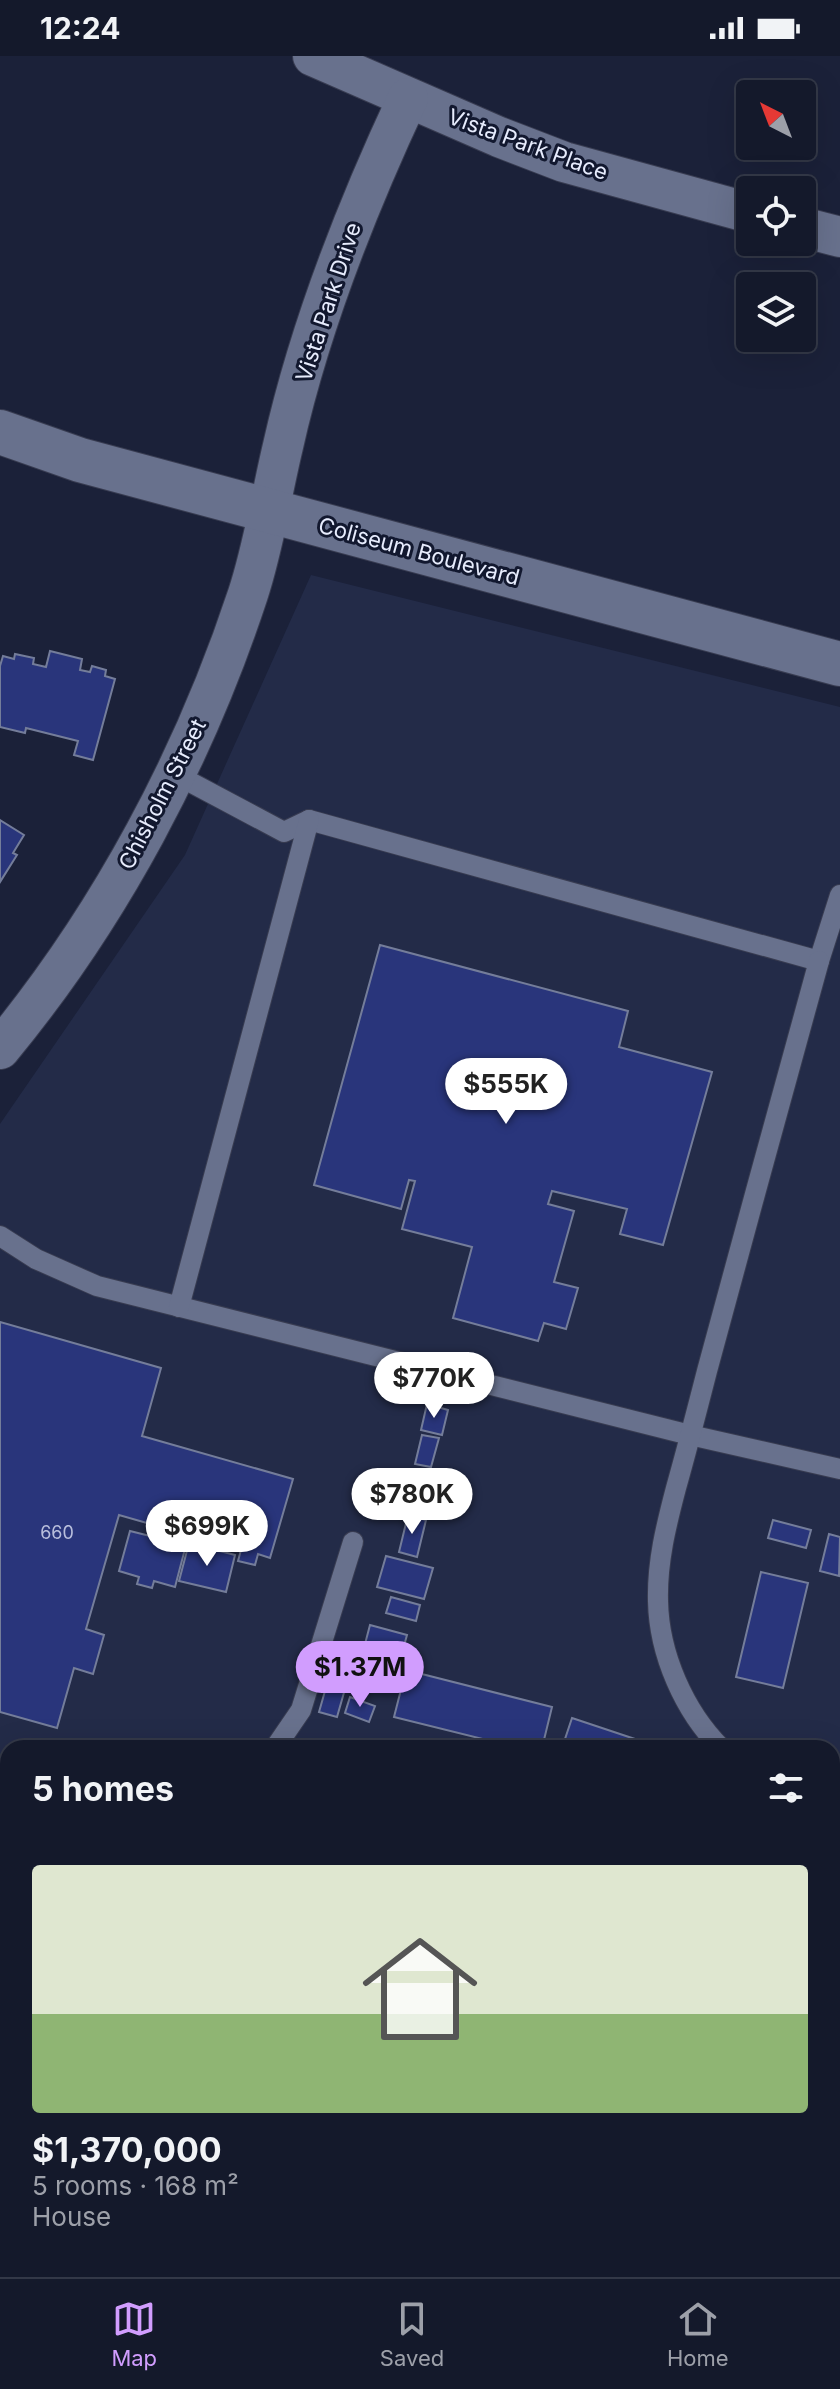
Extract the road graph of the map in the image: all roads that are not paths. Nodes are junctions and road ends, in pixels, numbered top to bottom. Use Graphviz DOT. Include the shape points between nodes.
graph roads {
  1 [pos="313,56"];
  2 [pos="408,98"];
  3 [pos="736,209"];
  4 [pos="816,231"];
  5 [pos="840,237"];
  6 [pos="0,432"];
  7 [pos="271,512"];
  8 [pos="840,664"];
  9 [pos="175,774"];
  10 [pos="309,820"];
  11 [pos="840,895"];
  12 [pos="819,961"];
  13 [pos="0,1049"];
  14 [pos="0,1236"];
  15 [pos="179,1307"];
  16 [pos="690,1435"];
  17 [pos="840,1469"];
  18 [pos="353,1542"];
  19 [pos="282,1740"];
  20 [pos="715,1740"];
  1 -- 2 [label="street, Vista Park Place"];
  2 -- 3 [label="street, Vista Park Place" via="564,162"];
  2 -- 7 [label="street, Vista Park Drive" via="357,214 316,330 283,445"];
  4 -- 5 [label="street"];
  6 -- 7 [label="main road, Coliseum Boulevard" via="80,460"];
  7 -- 8 [label="main road, Coliseum Boulevard"];
  7 -- 9 [label="street, Chisholm Street" via="227,653"];
  9 -- 10 [label="lane" via="284,832"];
  9 -- 13 [label="street, Chisholm Street" via="101,908"];
  10 -- 12 [label="lane"];
  10 -- 15 [label="lane"];
  11 -- 12 [label="lane"];
  12 -- 16 [label="lane"];
  14 -- 15 [label="lane" via="97,1286"];
  15 -- 16 [label="lane"];
  16 -- 17 [label="lane"];
  16 -- 20 [label="lane" via="662,1544 658,1604 681,1691"];
  18 -- 19 [label="lane" via="301,1710"];
}
